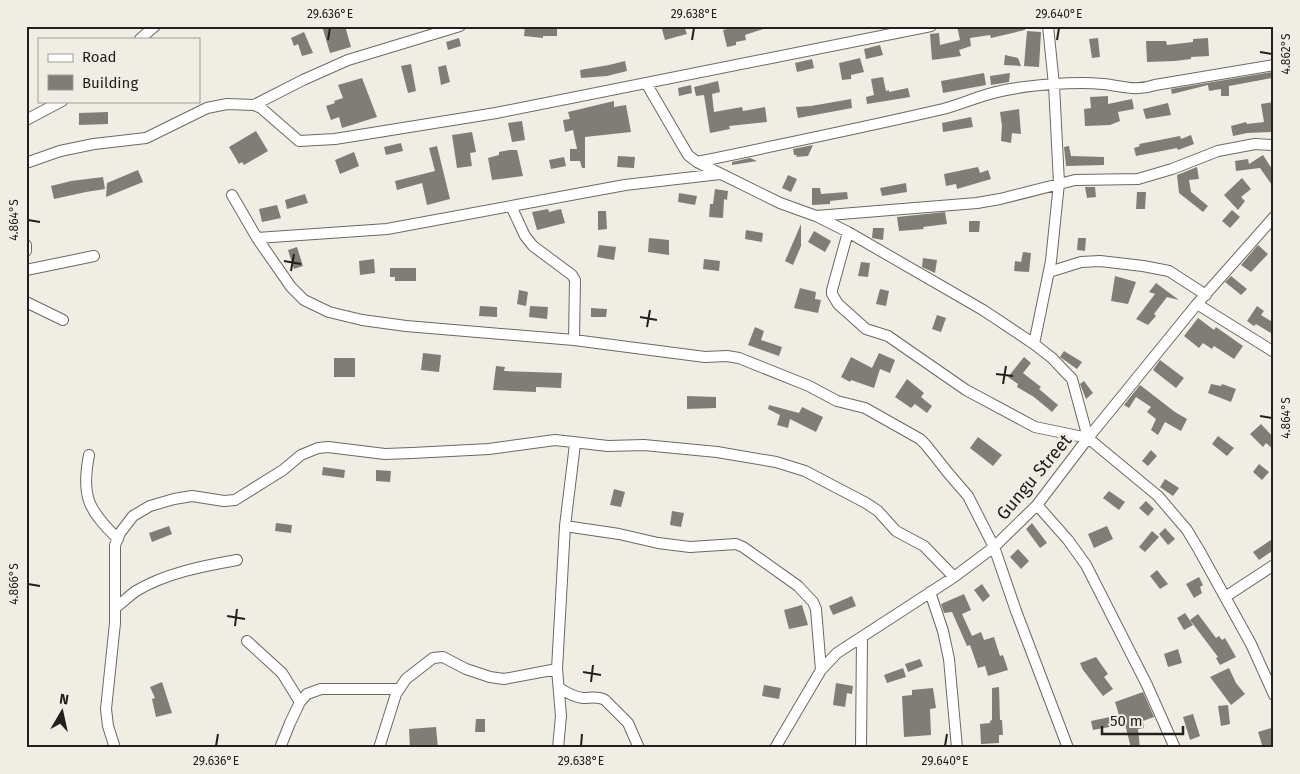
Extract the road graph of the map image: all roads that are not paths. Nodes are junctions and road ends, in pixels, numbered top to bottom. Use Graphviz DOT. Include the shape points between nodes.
graph roads {
  1 [pos="155,26"];
  2 [pos="460,26"];
  3 [pos="931,26"];
  4 [pos="1048,26"];
  5 [pos="141,38"];
  6 [pos="1274,65"];
  7 [pos="646,83"];
  8 [pos="1054,85"];
  9 [pos="60,102"];
  10 [pos="254,105"];
  11 [pos="26,120"];
  12 [pos="1274,145"];
  13 [pos="26,162"];
  14 [pos="697,162"];
  15 [pos="721,174"];
  16 [pos="1059,183"];
  17 [pos="232,194"];
  18 [pos="511,206"];
  19 [pos="816,216"];
  20 [pos="1274,217"];
  21 [pos="848,232"];
  22 [pos="257,238"];
  23 [pos="26,245"];
  24 [pos="26,251"];
  25 [pos="94,256"];
  26 [pos="26,270"];
  27 [pos="1049,272"];
  28 [pos="1206,294"];
  29 [pos="26,302"];
  30 [pos="1197,304"];
  31 [pos="62,320"];
  32 [pos="574,340"];
  33 [pos="1034,344"];
  34 [pos="1274,352"];
  35 [pos="1088,438"];
  36 [pos="575,444"];
  37 [pos="89,455"];
  38 [pos="1036,505"];
  39 [pos="565,526"];
  40 [pos="118,539"];
  41 [pos="994,547"];
  42 [pos="237,560"];
  43 [pos="1274,565"];
  44 [pos="954,577"];
  45 [pos="930,592"];
  46 [pos="1225,597"];
  47 [pos="115,608"];
  48 [pos="862,638"];
  49 [pos="247,641"];
  50 [pos="557,669"];
  51 [pos="821,670"];
  52 [pos="559,688"];
  53 [pos="399,689"];
  54 [pos="1274,694"];
  55 [pos="300,702"];
  56 [pos="114,748"];
  57 [pos="280,748"];
  58 [pos="379,748"];
  59 [pos="558,748"];
  60 [pos="639,748"];
  61 [pos="775,748"];
  62 [pos="861,748"];
  63 [pos="957,748"];
  64 [pos="1068,748"];
  65 [pos="1175,748"];
  1 -- 5 [label="street"];
  2 -- 10 [label="street" via="348,60"];
  3 -- 7 [label="street"];
  4 -- 8 [label="street"];
  6 -- 8 [label="street" via="1144,89 1102,84"];
  7 -- 10 [label="street" via="429,125 302,142"];
  7 -- 14 [label="street" via="688,154"];
  8 -- 14 [label="street" via="1001,91 926,113"];
  8 -- 16 [label="street"];
  9 -- 11 [label="street"];
  10 -- 13 [label="street" via="227,104 207,108 146,138 94,144"];
  12 -- 16 [label="street" via="1255,144 1218,151 1138,179 1093,178"];
  14 -- 15 [label="street"];
  15 -- 18 [label="street" via="625,185"];
  15 -- 19 [label="street" via="780,203"];
  16 -- 19 [label="street" via="977,203"];
  16 -- 27 [label="street"];
  17 -- 22 [label="street"];
  18 -- 22 [label="street" via="387,229"];
  18 -- 32 [label="street" via="533,246 572,275"];
  19 -- 21 [label="street"];
  20 -- 28 [label="street, Gungu Street"];
  21 -- 33 [label="street"];
  21 -- 35 [label="street" via="832,294 859,325 888,336 966,390 1035,427"];
  22 -- 32 [label="street" via="291,287 304,300 329,312 406,326"];
  23 -- 24 [label="street"];
  25 -- 26 [label="street"];
  27 -- 28 [label="street" via="1081,262 1142,266 1169,271"];
  27 -- 33 [label="street"];
  28 -- 30 [label="street, Gungu Street"];
  29 -- 31 [label="street"];
  30 -- 34 [label="street"];
  30 -- 35 [label="street, Gungu Street"];
  32 -- 41 [label="street" via="705,357 739,358 820,390 837,401 865,408 926,444 968,496"];
  33 -- 35 [label="street" via="1072,380"];
  35 -- 38 [label="street, Gungu Street"];
  35 -- 46 [label="street" via="1158,496 1187,530"];
  36 -- 39 [label="street"];
  36 -- 40 [label="street" via="555,440 490,449 385,454 318,448 301,455 235,500 192,496 150,506 133,516"];
  36 -- 44 [label="street" via="644,445 717,452 776,462 805,472 878,511 896,531 924,546"];
  37 -- 40 [label="street" via="85,474 88,501"];
  38 -- 41 [label="street, Gungu Street"];
  38 -- 65 [label="street" via="1086,565 1148,685"];
  39 -- 50 [label="street"];
  39 -- 51 [label="street" via="690,547 730,543 743,547 798,586 813,602"];
  40 -- 47 [label="street" via="115,544"];
  41 -- 44 [label="street, Gungu Street"];
  41 -- 64 [label="street"];
  42 -- 47 [label="street" via="203,566 154,582"];
  43 -- 46 [label="street"];
  44 -- 45 [label="street, Gungu Street"];
  45 -- 48 [label="street, Gungu Street"];
  45 -- 63 [label="street" via="949,659"];
  46 -- 54 [label="street"];
  47 -- 56 [label="street" via="106,709"];
  48 -- 51 [label="street, Gungu Street" via="836,653"];
  48 -- 62 [label="street"];
  49 -- 55 [label="street" via="282,674"];
  50 -- 52 [label="street"];
  50 -- 53 [label="street" via="497,679 440,657 433,658 406,679"];
  51 -- 61 [label="street, Gungu Street"];
  52 -- 59 [label="street"];
  52 -- 60 [label="street" via="571,695 605,700 628,723"];
  53 -- 55 [label="street" via="321,689 307,694"];
  53 -- 58 [label="street"];
  55 -- 57 [label="street"];
}
